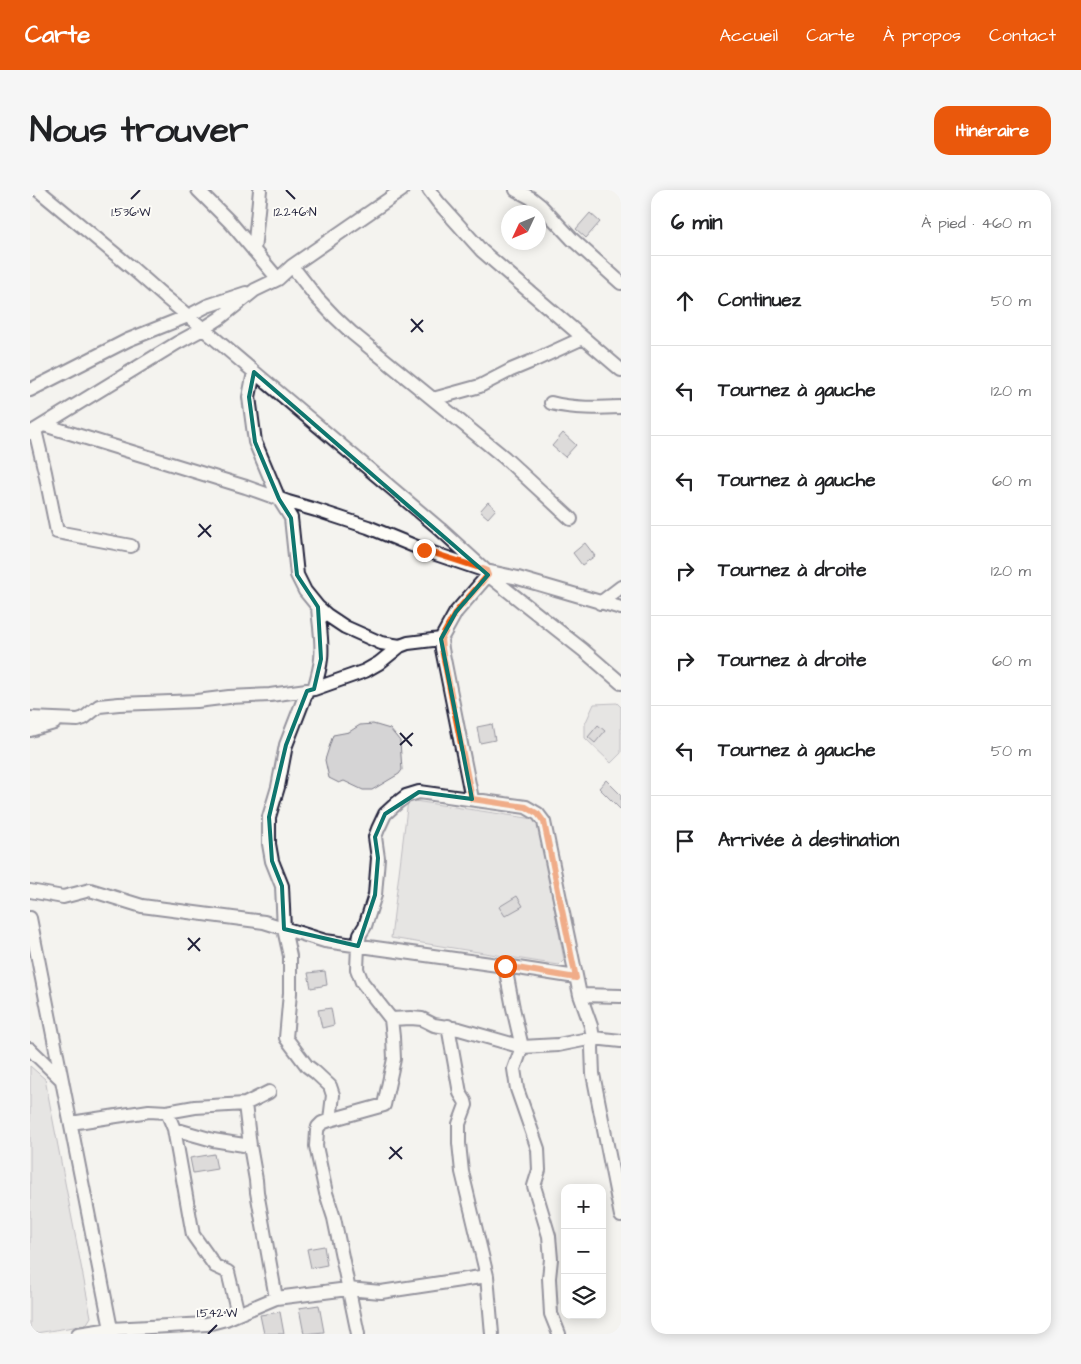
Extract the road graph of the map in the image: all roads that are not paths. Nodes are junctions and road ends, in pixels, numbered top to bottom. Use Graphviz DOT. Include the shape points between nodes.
graph roads {
  1 [pos="38,190"];
  2 [pos="198,190"];
  3 [pos="260,190"];
  4 [pos="402,190"];
  5 [pos="429,190"];
  6 [pos="516,190"];
  7 [pos="254,252"];
  8 [pos="292,266"];
  9 [pos="278,279"];
  10 [pos="621,283"];
  11 [pos="255,290"];
  12 [pos="188,316"];
  13 [pos="204,329"];
  14 [pos="583,338"];
  15 [pos="621,370"];
  16 [pos="254,372"];
  17 [pos="30,390"];
  18 [pos="434,399"];
  19 [pos="551,403"];
  20 [pos="621,407"];
  21 [pos="36,429"];
  22 [pos="279,499"];
  23 [pos="572,519"];
  24 [pos="131,546"];
  25 [pos="487,573"];
  26 [pos="621,587"];
  27 [pos="600,603"];
  28 [pos="318,607"];
  29 [pos="621,608"];
  30 [pos="441,639"];
  31 [pos="400,646"];
  32 [pos="621,683"];
  33 [pos="310,690"];
  34 [pos="30,718"];
  35 [pos="65,720"];
  36 [pos="30,730"];
  37 [pos="472,799"];
  38 [pos="30,891"];
  39 [pos="30,918"];
  40 [pos="284,928"];
  41 [pos="358,946"];
  42 [pos="505,966"];
  43 [pos="576,978"];
  44 [pos="580,995"];
  45 [pos="621,996"];
  46 [pos="391,1019"];
  47 [pos="448,1026"];
  48 [pos="593,1038"];
  49 [pos="621,1041"];
  50 [pos="522,1047"];
  51 [pos="30,1049"];
  52 [pos="62,1080"];
  53 [pos="269,1092"];
  54 [pos="245,1104"];
  55 [pos="167,1112"];
  56 [pos="330,1120"];
  57 [pos="71,1123"];
  58 [pos="174,1129"];
  59 [pos="250,1146"];
  60 [pos="621,1216"];
  61 [pos="487,1276"];
  62 [pos="348,1289"];
  63 [pos="276,1298"];
  64 [pos="238,1314"];
  65 [pos="111,1332"];
  66 [pos="78,1334"];
  67 [pos="358,1334"];
  68 [pos="492,1334"];
  69 [pos="559,1334"];
  1 -- 12 [label="street"];
  2 -- 7 [label="street"];
  3 -- 7 [label="street"];
  4 -- 8 [label="street"];
  5 -- 14 [label="street" via="482,251"];
  6 -- 10 [label="street" via="541,206"];
  7 -- 9 [label="street"];
  8 -- 9 [label="street"];
  8 -- 18 [label="street" via="317,298 352,333"];
  9 -- 11 [label="street"];
  11 -- 12 [label="street"];
  11 -- 13 [label="street"];
  12 -- 13 [label="street"];
  12 -- 17 [label="street" via="128,340"];
  13 -- 16 [label="street"];
  13 -- 21 [label="street" via="177,342"];
  14 -- 15 [label="street"];
  14 -- 18 [label="street" via="480,386"];
  16 -- 22 [label="street" via="249,397 255,442"];
  16 -- 25 [label="street" via="440,529"];
  18 -- 23 [label="street"];
  19 -- 20 [label="street" via="576,407"];
  21 -- 22 [label="street"];
  21 -- 24 [label="street" via="57,532"];
  22 -- 25 [label="street" via="368,527"];
  22 -- 28 [label="street" via="291,518 297,575"];
  25 -- 27 [label="street" via="518,578"];
  25 -- 30 [label="street" via="456,612"];
  25 -- 32 [label="street"];
  26 -- 27 [label="street"];
  27 -- 29 [label="street"];
  28 -- 31 [label="street" via="352,630 381,643"];
  28 -- 33 [label="street" via="321,659 319,673"];
  30 -- 31 [label="street"];
  30 -- 37 [label="street"];
  31 -- 33 [label="street" via="365,671"];
  33 -- 35 [label="street" via="196,701 105,705 84,718"];
  33 -- 40 [label="street" via="286,745 269,818 272,861 282,886"];
  34 -- 35 [label="street"];
  35 -- 36 [label="street"];
  37 -- 41 [label="street" via="419,792 406,796 385,814 375,837 378,858 375,895"];
  37 -- 43 [label="street" via="526,807 544,822"];
  38 -- 40 [label="street" via="63,897 90,890 142,906 264,922"];
  39 -- 52 [label="street"];
  40 -- 41 [label="street" via="325,941"];
  40 -- 56 [label="street" via="290,956 286,1038 307,1066 330,1086 333,1095"];
  41 -- 42 [label="street"];
  41 -- 46 [label="street" via="357,969 362,982"];
  42 -- 43 [label="street"];
  42 -- 50 [label="street"];
  43 -- 44 [label="street"];
  44 -- 45 [label="street"];
  44 -- 48 [label="street"];
  46 -- 47 [label="street" via="422,1019 434,1025"];
  46 -- 56 [label="street" via="394,1059 384,1105"];
  47 -- 50 [label="street"];
  47 -- 61 [label="street" via="460,1093 466,1101 459,1124 462,1172"];
  48 -- 49 [label="street"];
  48 -- 50 [label="street" via="558,1045"];
  48 -- 60 [label="street" via="593,1074"];
  50 -- 69 [label="street" via="514,1069 517,1090 538,1148 539,1170 534,1186 549,1236 551,1314"];
  51 -- 52 [label="street"];
  52 -- 57 [label="street"];
  53 -- 54 [label="street"];
  54 -- 55 [label="street"];
  54 -- 59 [label="street"];
  55 -- 57 [label="street" via="149,1111"];
  55 -- 58 [label="street"];
  56 -- 62 [label="street" via="318,1127 316,1146"];
  57 -- 65 [label="street"];
  58 -- 59 [label="street"];
  58 -- 64 [label="street" via="193,1235 215,1266 228,1272"];
  59 -- 63 [label="street"];
  61 -- 62 [label="street" via="381,1292"];
  61 -- 68 [label="street"];
  62 -- 63 [label="street"];
  62 -- 67 [label="street"];
  63 -- 64 [label="street"];
  64 -- 65 [label="street" via="207,1324"];
  65 -- 66 [label="street"];
}
